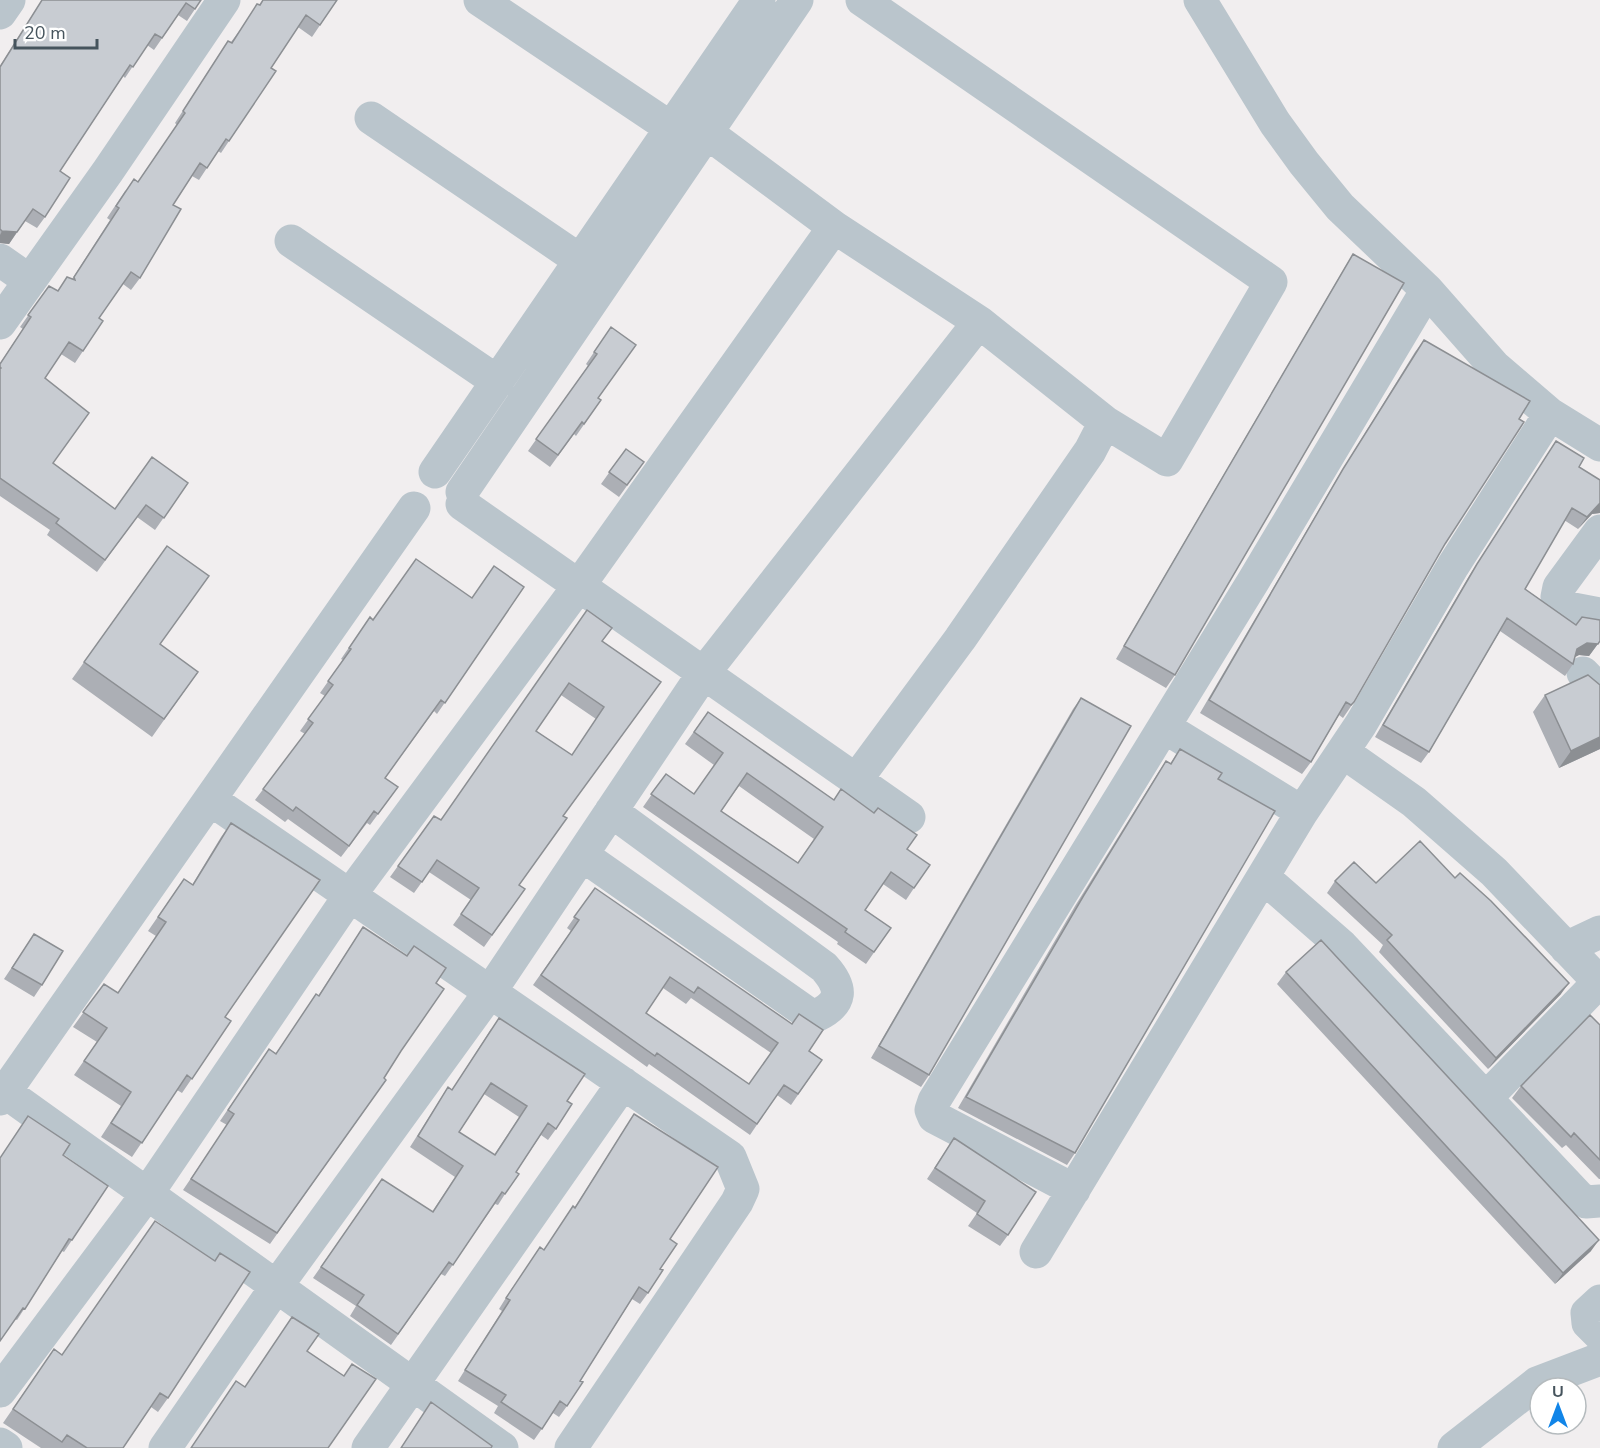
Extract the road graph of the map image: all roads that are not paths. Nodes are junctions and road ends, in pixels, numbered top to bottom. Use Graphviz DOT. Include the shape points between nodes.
graph roads {
  1 [pos="9,0"];
  2 [pos="224,0"];
  3 [pos="480,0"];
  4 [pos="759,0"];
  5 [pos="797,0"];
  6 [pos="862,0"];
  7 [pos="1200,0"];
  8 [pos="0,13"];
  9 [pos="371,118"];
  10 [pos="672,129"];
  11 [pos="706,132"];
  12 [pos="834,227"];
  13 [pos="291,241"];
  14 [pos="0,260"];
  15 [pos="581,261"];
  16 [pos="30,281"];
  17 [pos="1427,290"];
  18 [pos="549,308"];
  19 [pos="979,322"];
  20 [pos="0,323"];
  21 [pos="574,329"];
  22 [pos="498,382"];
  23 [pos="1550,414"];
  24 [pos="1106,422"];
  25 [pos="1600,445"];
  26 [pos="435,472"];
  27 [pos="462,498"];
  28 [pos="414,508"];
  29 [pos="1600,531"];
  30 [pos="578,587"];
  31 [pos="1600,614"];
  32 [pos="703,674"];
  33 [pos="1164,727"];
  34 [pos="1343,752"];
  35 [pos="856,780"];
  36 [pos="211,800"];
  37 [pos="611,811"];
  38 [pos="1302,812"];
  39 [pos="909,817"];
  40 [pos="582,855"];
  41 [pos="677,859"];
  42 [pos="1263,877"];
  43 [pos="350,895"];
  44 [pos="646,900"];
  45 [pos="774,930"];
  46 [pos="1600,932"];
  47 [pos="1566,948"];
  48 [pos="747,971"];
  49 [pos="1600,983"];
  50 [pos="490,992"];
  51 [pos="623,1083"];
  52 [pos="3,1095"];
  53 [pos="1486,1098"];
  54 [pos="1074,1190"];
  55 [pos="147,1194"];
  56 [pos="1600,1201"];
  57 [pos="1036,1252"];
  58 [pos="276,1287"];
  59 [pos="1600,1301"];
  60 [pos="1600,1335"];
  61 [pos="1600,1359"];
  62 [pos="412,1385"];
  63 [pos="0,1391"];
  64 [pos="0,1444"];
  65 [pos="6,1448"];
  66 [pos="165,1448"];
  67 [pos="368,1448"];
  68 [pos="502,1448"];
  69 [pos="571,1448"];
  70 [pos="1454,1448"];
  1 -- 8 [label="street"];
  2 -- 16 [label="street"];
  3 -- 10 [label="street"];
  4 -- 10 [label="street"];
  5 -- 11 [label="street"];
  6 -- 24 [label="street" via="1271,282 1167,460"];
  7 -- 17 [label="street" via="1304,163 1340,207"];
  9 -- 15 [label="street"];
  10 -- 15 [label="street"];
  11 -- 12 [label="street"];
  11 -- 21 [label="street"];
  12 -- 19 [label="street"];
  12 -- 30 [label="street"];
  13 -- 22 [label="street"];
  14 -- 16 [label="street"];
  15 -- 18 [label="street"];
  16 -- 20 [label="street"];
  17 -- 23 [label="street" via="1494,366"];
  17 -- 33 [label="street"];
  18 -- 21 [label="street"];
  18 -- 22 [label="street"];
  19 -- 24 [label="street"];
  19 -- 32 [label="street"];
  21 -- 27 [label="street"];
  22 -- 26 [label="street"];
  23 -- 25 [label="street"];
  23 -- 34 [label="street" via="1453,566"];
  24 -- 35 [label="street" via="1090,452"];
  26 -- 27 [label="street" via="453,477"];
  26 -- 28 [label="street" via="415,484 411,496"];
  27 -- 28 [label="street" via="454,517 439,523 424,519"];
  27 -- 30 [label="street"];
  28 -- 36 [label="street"];
  29 -- 31 [label="street" via="1559,587 1557,597 1563,607"];
  30 -- 32 [label="street"];
  30 -- 43 [label="street"];
  32 -- 35 [label="street"];
  32 -- 37 [label="street"];
  33 -- 38 [label="street"];
  33 -- 54 [label="street" via="931,1110 934,1117"];
  34 -- 38 [label="street"];
  34 -- 47 [label="street" via="1413,802 1494,872"];
  35 -- 39 [label="street"];
  36 -- 43 [label="street"];
  36 -- 52 [label="street"];
  37 -- 40 [label="street"];
  37 -- 41 [label="street"];
  38 -- 42 [label="street"];
  40 -- 44 [label="street"];
  40 -- 50 [label="street"];
  41 -- 44 [label="street"];
  41 -- 45 [label="street"];
  42 -- 53 [label="street" via="1342,946"];
  42 -- 54 [label="street"];
  43 -- 50 [label="street"];
  43 -- 55 [label="street"];
  44 -- 48 [label="street"];
  45 -- 48 [label="street"];
  45 -- 48 [label="street" via="837,981 838,993 829,1010 816,1016 806,1012"];
  46 -- 47 [label="street"];
  47 -- 49 [label="street"];
  49 -- 53 [label="street"];
  50 -- 51 [label="street"];
  50 -- 58 [label="street"];
  51 -- 62 [label="street"];
  51 -- 69 [label="street" via="730,1157 743,1189"];
  52 -- 55 [label="street"];
  53 -- 56 [label="street" via="1579,1197 1586,1202"];
  54 -- 57 [label="street"];
  55 -- 58 [label="street"];
  55 -- 63 [label="street"];
  58 -- 62 [label="street"];
  58 -- 66 [label="street"];
  59 -- 60 [label="street" via="1587,1313 1588,1323"];
  61 -- 70 [label="street" via="1537,1383"];
  62 -- 67 [label="street"];
  62 -- 68 [label="street"];
  64 -- 65 [label="street"];
}
